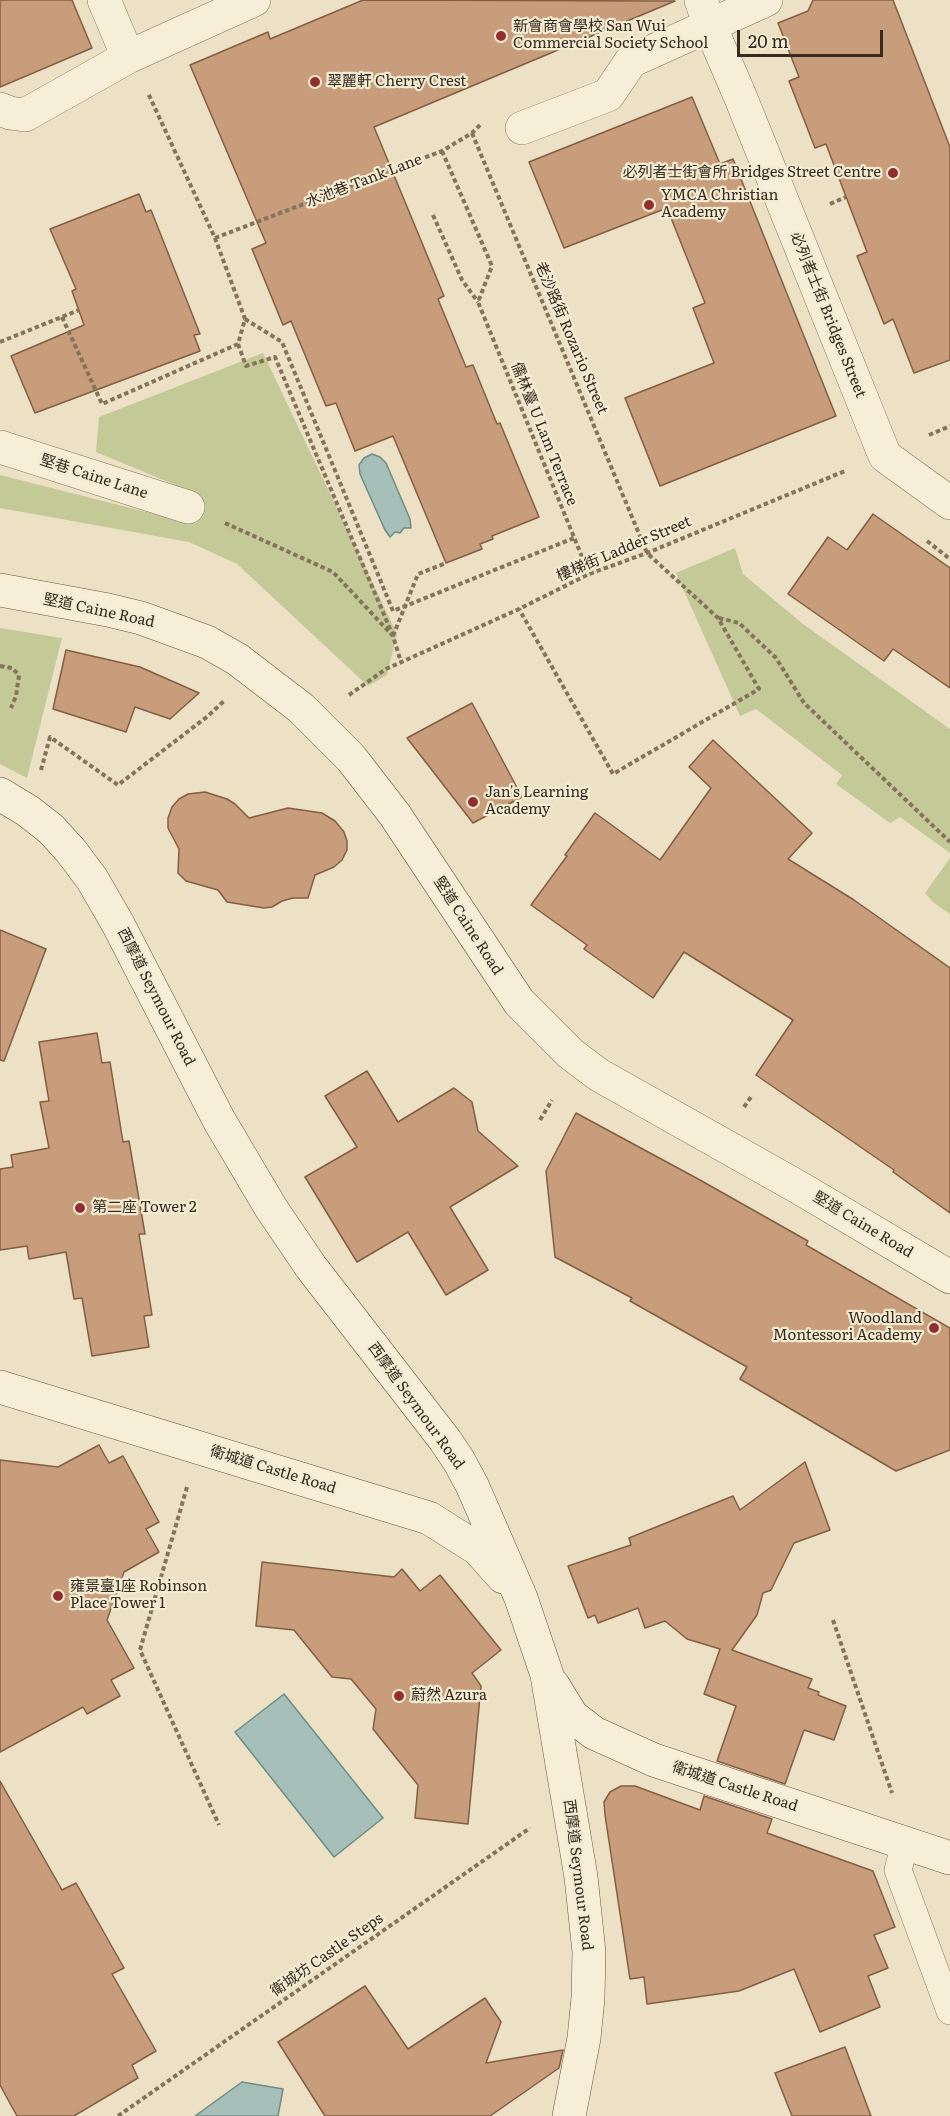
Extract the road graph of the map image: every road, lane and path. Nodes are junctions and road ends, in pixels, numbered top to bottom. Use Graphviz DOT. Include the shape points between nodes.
graph roads {
  1 [pos="104,0"];
  2 [pos="254,0"];
  3 [pos="766,0"];
  4 [pos="705,13"];
  5 [pos="136,70"];
  6 [pos="0,109"];
  7 [pos="487,118"];
  8 [pos="522,128"];
  9 [pos="472,133"];
  10 [pos="442,151"];
  11 [pos="846,197"];
  12 [pos="828,204"];
  13 [pos="433,215"];
  14 [pos="215,238"];
  15 [pos="478,302"];
  16 [pos="79,310"];
  17 [pos="62,317"];
  18 [pos="245,319"];
  19 [pos="0,342"];
  20 [pos="238,344"];
  21 [pos="0,447"];
  22 [pos="850,469"];
  23 [pos="950,503"];
  24 [pos="188,507"];
  25 [pos="574,538"];
  26 [pos="647,553"];
  27 [pos="446,563"];
  28 [pos="588,574"];
  29 [pos="0,590"];
  30 [pos="519,609"];
  31 [pos="718,618"];
  32 [pos="393,636"];
  33 [pos="401,662"];
  34 [pos="0,666"];
  35 [pos="349,695"];
  36 [pos="230,696"];
  37 [pos="11,708"];
  38 [pos="39,778"];
  39 [pos="0,794"];
  40 [pos="950,842"];
  41 [pos="552,1100"];
  42 [pos="540,1120"];
  43 [pos="950,1277"];
  44 [pos="0,1386"];
  45 [pos="189,1480"];
  46 [pos="521,1598"];
  47 [pos="833,1620"];
  48 [pos="547,1675"];
  49 [pos="219,1825"];
  50 [pos="531,1828"];
  51 [pos="905,1843"];
  52 [pos="950,1858"];
  53 [pos="950,2011"];
  54 [pos="118,2116"];
  55 [pos="569,2116"];
  1 -- 5 [label="street"];
  2 -- 5 [label="street"];
  3 -- 4 [label="street" via="731,14"];
  4 -- 8 [label="street" via="631,61 608,94"];
  4 -- 23 [label="street, 必列者士街 Bridges Street" via="885,456"];
  5 -- 6 [label="street" via="25,115"];
  5 -- 14 [label="path"];
  7 -- 9 [label="path, 水池巷 Tank Lane"];
  9 -- 10 [label="path, 水池巷 Tank Lane"];
  9 -- 26 [label="path, 老沙路街 Rozario Street"];
  10 -- 14 [label="path, 水池巷 Tank Lane"];
  10 -- 15 [label="path" via="492,266"];
  11 -- 12 [label="path"];
  13 -- 15 [label="path, 儒林臺 U Lam Terrace" via="462,280"];
  14 -- 18 [label="path"];
  15 -- 25 [label="path, 儒林臺 U Lam Terrace"];
  16 -- 17 [label="path"];
  17 -- 19 [label="path"];
  17 -- 20 [label="path" via="102,404"];
  18 -- 20 [label="path"];
  18 -- 25 [label="path" via="282,342 393,611"];
  20 -- 32 [label="path" via="246,366 275,357"];
  21 -- 24 [label="street, 堅巷 Caine Lane"];
  22 -- 26 [label="path, 樓梯街 Ladder Street"];
  24 -- 32 [label="path" via="333,572"];
  25 -- 28 [label="path, 儒林臺 U Lam Terrace"];
  26 -- 28 [label="path, 樓梯街 Ladder Street"];
  26 -- 31 [label="path"];
  27 -- 32 [label="path, bridge" via="418,574"];
  28 -- 30 [label="path, 樓梯街 Ladder Street"];
  29 -- 43 [label="street, 堅道 Caine Road" via="141,618 207,642 237,659 301,708 351,758 395,815 519,1002 571,1054 599,1075"];
  30 -- 31 [label="path" via="613,774 759,689"];
  30 -- 33 [label="path, 樓梯街 Ladder Street"];
  31 -- 40 [label="path" via="739,623 776,658 804,703"];
  32 -- 33 [label="path"];
  33 -- 35 [label="path, 樓梯街 Ladder Street"];
  34 -- 37 [label="path" via="12,668 19,675"];
  36 -- 38 [label="path" via="118,785 50,737"];
  39 -- 46 [label="street, 西摩道 Seymour Road" via="51,829 92,879 219,1120 271,1208 311,1267 459,1461"];
  41 -- 42 [label="path"];
  44 -- 46 [label="street, 衛城道 Castle Road" via="429,1518 478,1549"];
  45 -- 49 [label="path" via="140,1650"];
  46 -- 48 [label="street, 西摩道 Seymour Road"];
  47 -- 51 [label="path" via="897,1808"];
  48 -- 51 [label="street, 衛城道 Castle Road" via="572,1716 594,1734 654,1760"];
  48 -- 55 [label="street, 西摩道 Seymour Road" via="573,1819 589,1952 584,2038"];
  50 -- 54 [label="path, 衛城坊 Castle Steps"];
  51 -- 52 [label="street, 衛城道 Castle Road"];
  51 -- 53 [label="lane" via="898,1870"];
}
